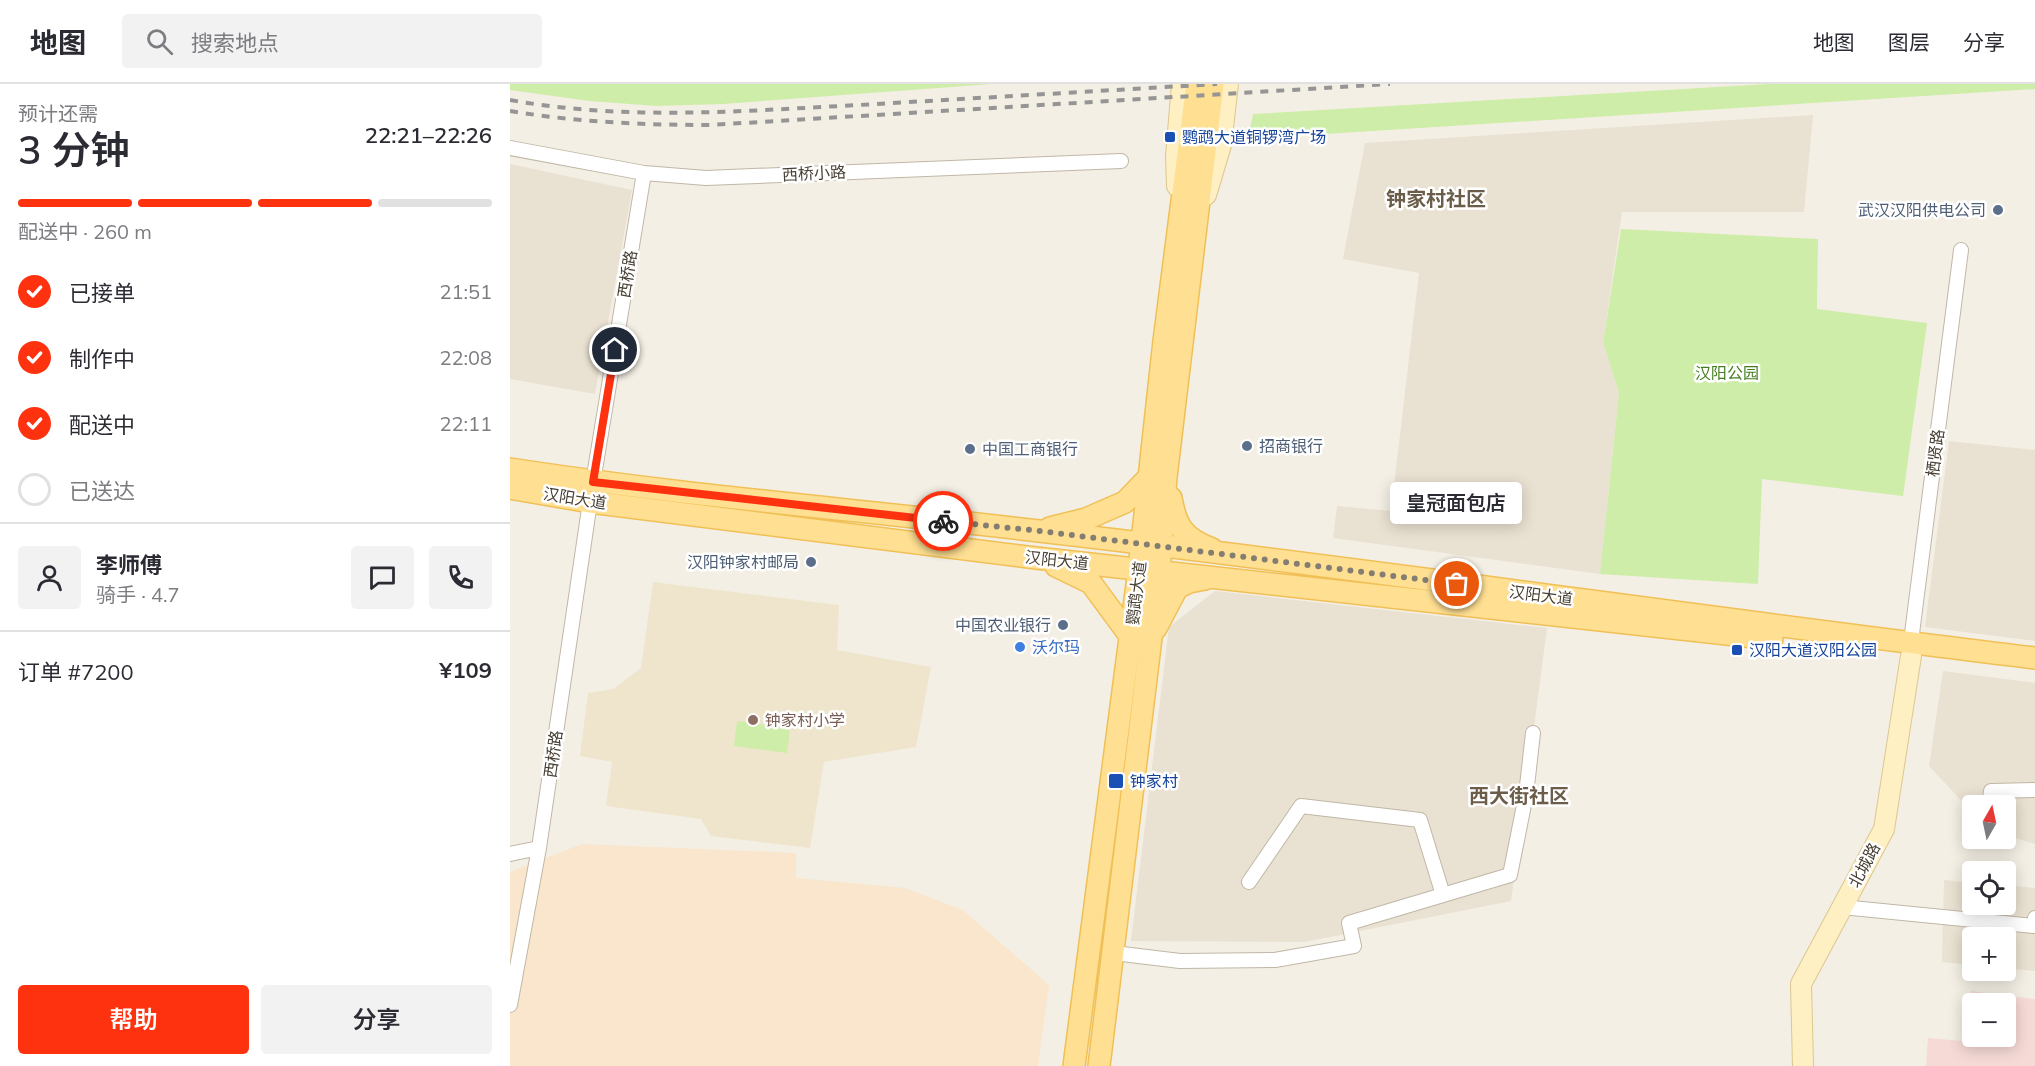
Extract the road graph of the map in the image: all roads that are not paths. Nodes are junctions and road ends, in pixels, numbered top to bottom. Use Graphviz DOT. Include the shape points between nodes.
graph roads {
  1 [pos="1182,84"];
  2 [pos="1197,84"];
  3 [pos="1213,84"];
  4 [pos="1228,84"];
  5 [pos="510,148"];
  6 [pos="1121,161"];
  7 [pos="644,173"];
  8 [pos="1187,229"];
  9 [pos="1961,250"];
  10 [pos="510,469"];
  11 [pos="1158,476"];
  12 [pos="510,488"];
  13 [pos="592,492"];
  14 [pos="1040,531"];
  15 [pos="1151,545"];
  16 [pos="1227,555"];
  17 [pos="1036,558"];
  18 [pos="1149,571"];
  19 [pos="1226,579"];
  20 [pos="1140,638"];
  21 [pos="1910,650"];
  22 [pos="2035,658"];
  23 [pos="2035,670"];
  24 [pos="1533,733"];
  25 [pos="2035,790"];
  26 [pos="1990,795"];
  27 [pos="539,848"];
  28 [pos="510,854"];
  29 [pos="1249,882"];
  30 [pos="1443,895"];
  31 [pos="1842,907"];
  32 [pos="2035,918"];
  33 [pos="1114,953"];
  34 [pos="510,1005"];
  35 [pos="1074,1066"];
  36 [pos="1099,1066"];
  37 [pos="1803,1066"];
  1 -- 8 [label="street" via="1176,156"];
  2 -- 8 [label="main road, 鹦鹉大道"];
  3 -- 8 [label="main road, 鹦鹉大道"];
  4 -- 8 [label="street" via="1221,145"];
  5 -- 7 [label="street, 西桥小路"];
  6 -- 7 [label="street, 西桥小路" via="706,178"];
  7 -- 13 [label="street, 西桥路"];
  8 -- 11 [label="main road, 鹦鹉大道"];
  9 -- 21 [label="street, 栖贤路"];
  10 -- 13 [label="main road, 汉阳大道"];
  11 -- 14 [label="main road" via="1125,502 1086,519"];
  11 -- 15 [label="main road, 鹦鹉大道"];
  11 -- 16 [label="main road" via="1180,530"];
  12 -- 13 [label="main road, 汉阳大道"];
  13 -- 14 [label="main road, 汉阳大道" via="847,511"];
  13 -- 17 [label="main road, 汉阳大道"];
  13 -- 27 [label="street, 西桥路"];
  14 -- 15 [label="main road, 汉阳大道"];
  15 -- 16 [label="main road, 汉阳大道"];
  15 -- 18 [label="main road, 鹦鹉大道"];
  16 -- 21 [label="main road, 汉阳大道"];
  17 -- 18 [label="main road, 汉阳大道"];
  17 -- 20 [label="main road" via="1091,583"];
  18 -- 19 [label="main road, 汉阳大道"];
  18 -- 20 [label="main road, 鹦鹉大道"];
  19 -- 20 [label="main road" via="1189,582 1177,588"];
  19 -- 21 [label="main road, 汉阳大道"];
  20 -- 33 [label="main road, 鹦鹉大道"];
  20 -- 35 [label="main road, 鹦鹉大道"];
  21 -- 22 [label="main road, 汉阳大道"];
  21 -- 23 [label="main road, 汉阳大道"];
  21 -- 31 [label="street, 北城路" via="1884,829"];
  24 -- 30 [label="street" via="1526,795 1510,875"];
  25 -- 26 [label="street" via="1991,791"];
  27 -- 28 [label="street"];
  27 -- 34 [label="street, 西桥路"];
  29 -- 30 [label="street" via="1301,806 1420,820"];
  30 -- 33 [label="street" via="1349,923 1354,946 1275,960 1180,961"];
  31 -- 32 [label="street" via="2034,926"];
  31 -- 37 [label="street, 北城路" via="1801,984"];
  33 -- 36 [label="main road, 鹦鹉大道"];
}
